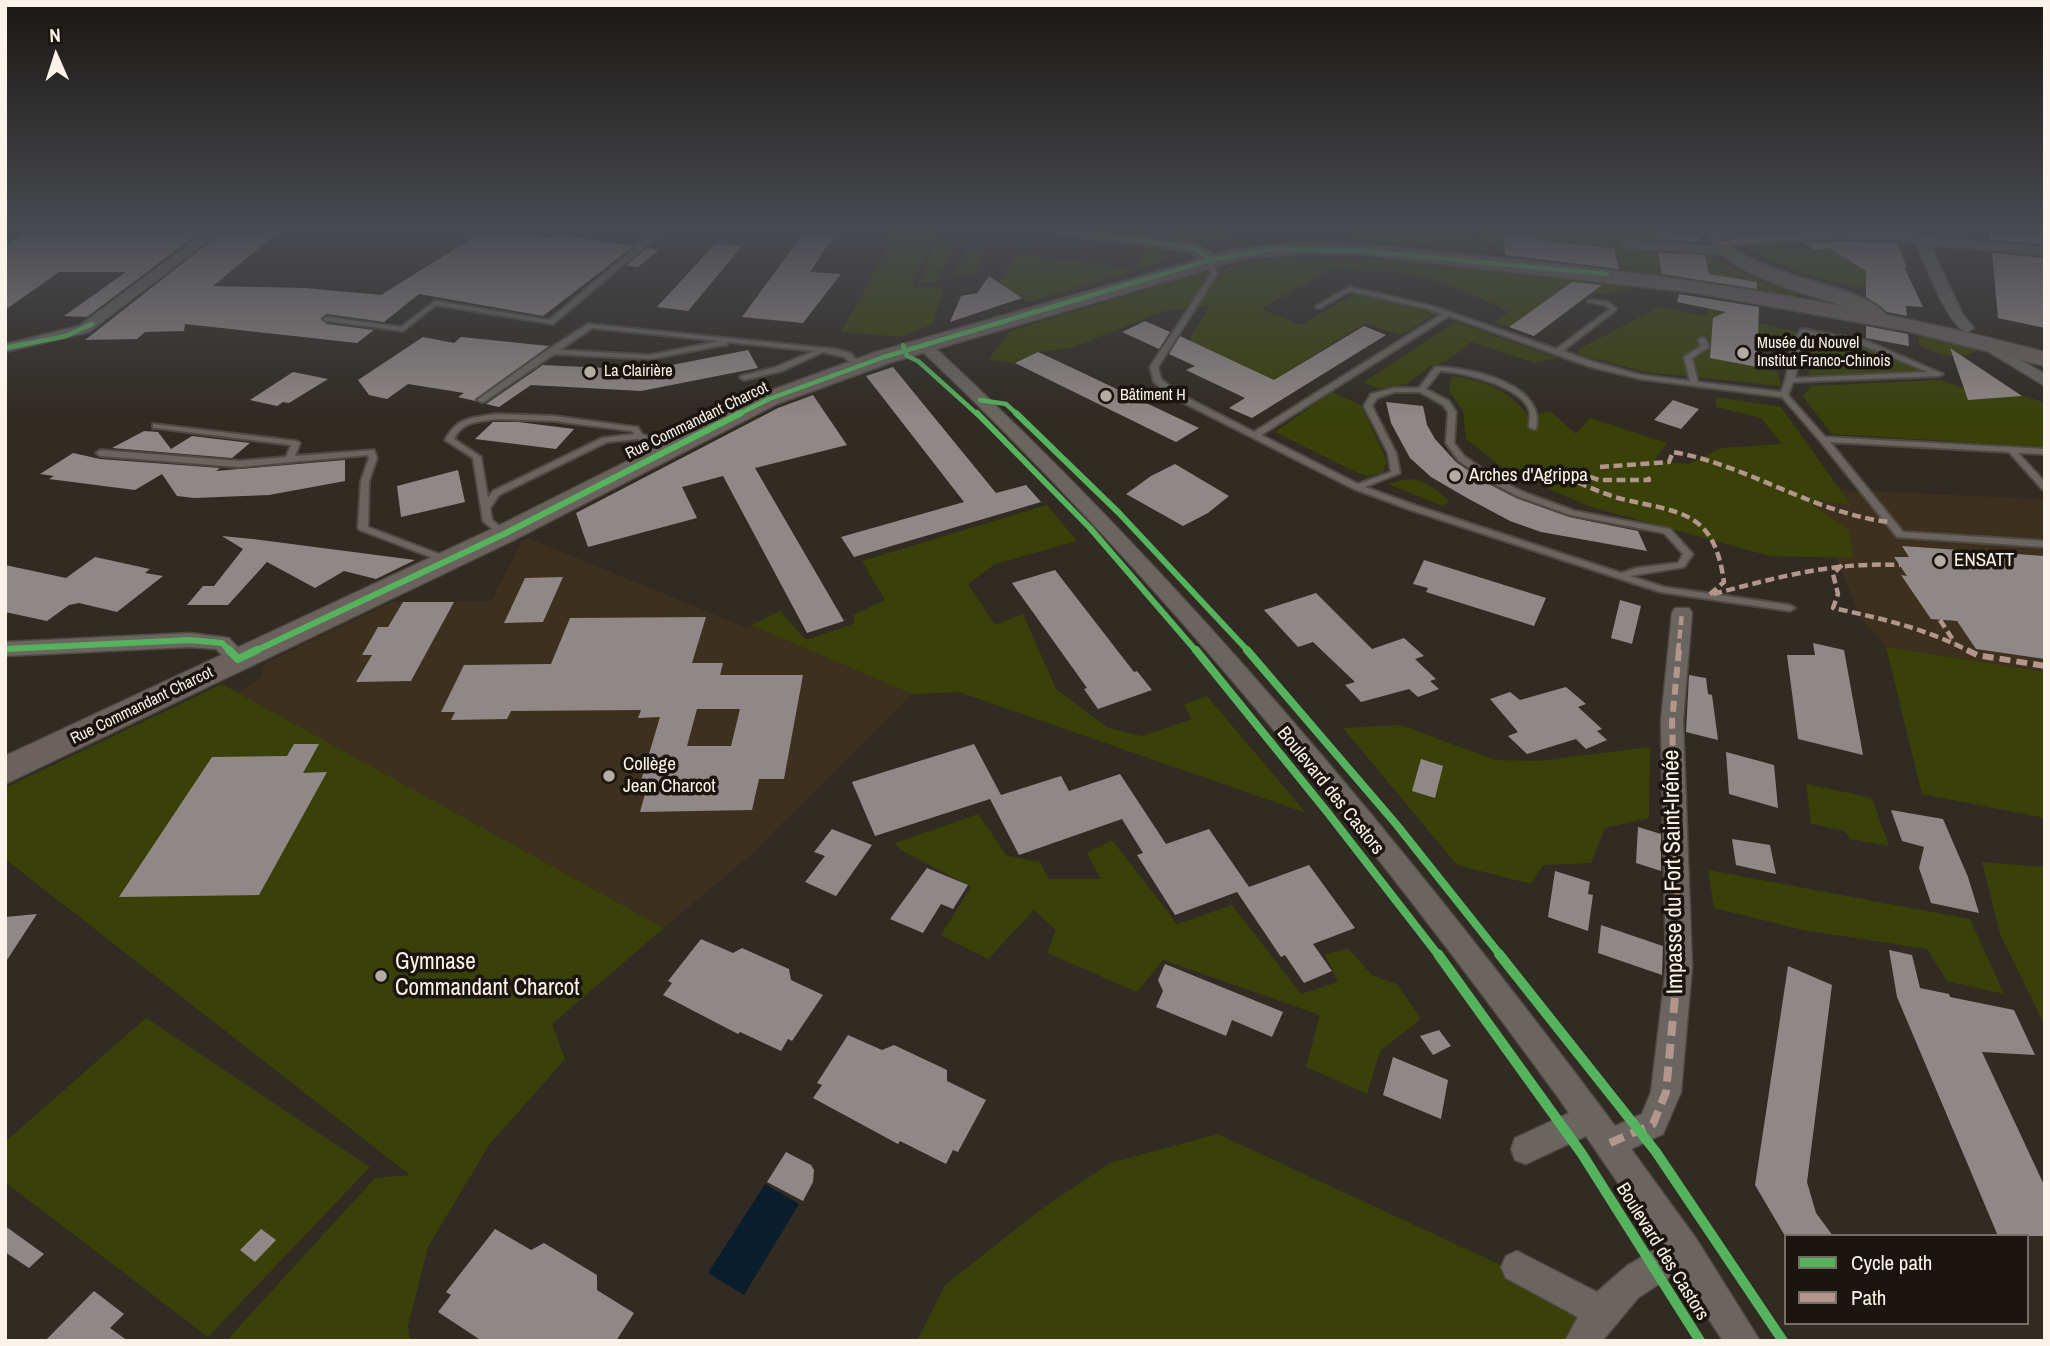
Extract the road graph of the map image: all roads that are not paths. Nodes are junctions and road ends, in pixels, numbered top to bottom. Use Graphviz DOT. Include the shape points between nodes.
graph roads {
  1 [pos="132,293"];
  2 [pos="585,293"];
  3 [pos="1101,293"];
  4 [pos="1202,293"];
  5 [pos="1342,293"];
  6 [pos="1366,293"];
  7 [pos="1730,293"];
  8 [pos="1828,293"];
  9 [pos="1946,293"];
  10 [pos="1590,301"];
  11 [pos="1318,307"];
  12 [pos="1447,314"];
  13 [pos="1873,315"];
  14 [pos="327,319"];
  15 [pos="1972,334"];
  16 [pos="1702,340"];
  17 [pos="734,341"];
  18 [pos="925,346"];
  19 [pos="5,348"];
  20 [pos="822,350"];
  21 [pos="2045,351"];
  22 [pos="550,352"];
  23 [pos="1557,352"];
  24 [pos="2045,359"];
  25 [pos="859,366"];
  26 [pos="744,378"];
  27 [pos="1793,380"];
  28 [pos="2045,382"];
  29 [pos="1694,383"];
  30 [pos="1421,390"];
  31 [pos="1784,395"];
  32 [pos="481,400"];
  33 [pos="156,426"];
  34 [pos="1533,427"];
  35 [pos="1255,435"];
  36 [pos="639,436"];
  37 [pos="1823,439"];
  38 [pos="671,447"];
  39 [pos="2010,449"];
  40 [pos="2045,452"];
  41 [pos="100,453"];
  42 [pos="289,460"];
  43 [pos="1357,486"];
  44 [pos="2045,487"];
  45 [pos="487,506"];
  46 [pos="504,534"];
  47 [pos="2045,544"];
  48 [pos="444,562"];
  49 [pos="1621,576"];
  50 [pos="1790,608"];
  51 [pos="1682,613"];
  52 [pos="5,649"];
  53 [pos="238,659"];
  54 [pos="5,771"];
  55 [pos="1591,1118"];
  56 [pos="1610,1143"];
  57 [pos="1527,1149"];
  58 [pos="1686,1251"];
  59 [pos="1517,1266"];
  60 [pos="1600,1311"];
  61 [pos="1582,1341"];
  62 [pos="1743,1341"];
  1 -- 19 [label="street" via="84,329"];
  2 -- 14 [label="lane" via="550,322 435,303 403,329"];
  3 -- 18 [label="main road, Rue Commandant Charcot"];
  4 -- 35 [label="lane" via="1154,367 1157,380 1175,395"];
  5 -- 11 [label="lane"];
  6 -- 12 [label="lane"];
  7 -- 13 [label="main road, Rue Commandant Charcot"];
  8 -- 13 [label="street" via="1857,302"];
  9 -- 15 [label="street"];
  10 -- 23 [label="lane" via="1614,309"];
  12 -- 23 [label="lane"];
  12 -- 35 [label="lane"];
  13 -- 15 [label="main road, Rue Commandant Charcot"];
  15 -- 21 [label="main road"];
  15 -- 24 [label="main road"];
  15 -- 28 [label="street"];
  16 -- 29 [label="lane" via="1705,347 1688,357"];
  17 -- 20 [label="lane"];
  17 -- 22 [label="lane" via="650,357"];
  17 -- 22 [label="lane" via="591,326"];
  18 -- 25 [label="main road, Rue Commandant Charcot"];
  18 -- 55 [label="street, Boulevard des Castors" via="1103,520 1245,676 1375,833"];
  20 -- 25 [label="lane" via="847,355"];
  20 -- 26 [label="lane"];
  22 -- 32 [label="lane"];
  23 -- 29 [label="lane" via="1641,377"];
  25 -- 38 [label="main road, Rue Commandant Charcot" via="769,399"];
  27 -- 27 [label="lane" via="1859,377 1939,374 1864,343 1802,331 1793,351"];
  27 -- 31 [label="lane"];
  29 -- 31 [label="lane"];
  30 -- 34 [label="lane" via="1438,369 1471,371 1520,394 1532,410"];
  30 -- 43 [label="lane" via="1374,396 1368,406 1392,453 1396,473"];
  30 -- 49 [label="lane" via="1446,403 1452,412 1450,443 1461,458 1489,478 1573,513 1654,526 1667,531 1688,554 1681,565 1669,569 1633,570"];
  31 -- 37 [label="lane"];
  33 -- 42 [label="lane" via="296,443"];
  35 -- 43 [label="lane"];
  36 -- 38 [label="lane"];
  36 -- 45 [label="lane" via="605,440 496,493"];
  36 -- 45 [label="lane" via="635,429 621,427 494,415 472,418 453,430 449,440 477,457"];
  37 -- 39 [label="lane"];
  37 -- 47 [label="lane" via="1900,535"];
  38 -- 46 [label="main road, Rue Commandant Charcot"];
  39 -- 40 [label="lane"];
  39 -- 44 [label="lane"];
  41 -- 42 [label="lane" via="198,463"];
  42 -- 48 [label="lane" via="371,452 363,528"];
  43 -- 49 [label="lane"];
  45 -- 46 [label="lane" via="488,521"];
  46 -- 48 [label="main road, Rue Commandant Charcot"];
  48 -- 53 [label="main road, Rue Commandant Charcot"];
  49 -- 50 [label="lane" via="1663,590"];
  51 -- 56 [label="street, Impasse du Fort Saint-Irénée" via="1671,721 1679,967 1666,1092 1653,1124"];
  52 -- 53 [label="street" via="190,640 222,643"];
  53 -- 54 [label="main road, Rue Commandant Charcot"];
  55 -- 56 [label="street, Boulevard des Castors"];
  55 -- 57 [label="street"];
  56 -- 58 [label="street, Boulevard des Castors"];
  58 -- 60 [label="street" via="1652,1265"];
  58 -- 62 [label="street, Boulevard des Castors"];
  59 -- 60 [label="street"];
  60 -- 61 [label="street"];
}
